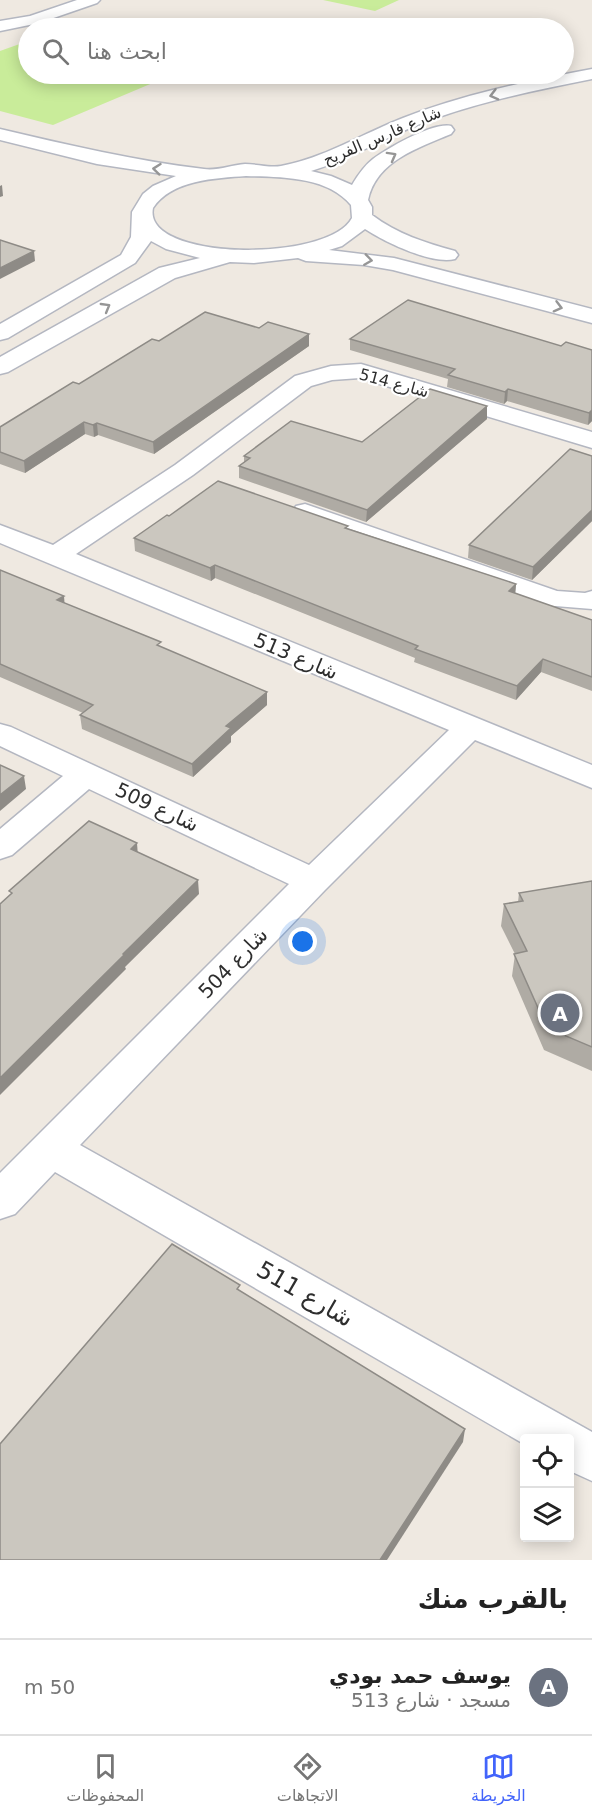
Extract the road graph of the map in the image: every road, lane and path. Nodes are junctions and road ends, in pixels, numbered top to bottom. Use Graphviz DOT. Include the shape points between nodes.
graph roads {
  1 [pos="92,0"];
  2 [pos="54,7"];
  3 [pos="0,16"];
  4 [pos="24,18"];
  5 [pos="18,20"];
  6 [pos="0,27"];
  7 [pos="592,74"];
  8 [pos="574,77"];
  9 [pos="537,84"];
  10 [pos="592,89"];
  11 [pos="483,116"];
  12 [pos="463,123"];
  13 [pos="0,134"];
  14 [pos="0,152"];
  15 [pos="276,171"];
  16 [pos="215,173"];
  17 [pos="92,176"];
  18 [pos="138,206"];
  19 [pos="360,209"];
  20 [pos="257,256"];
  21 [pos="467,260"];
  22 [pos="33,314"];
  23 [pos="592,316"];
  24 [pos="73,326"];
  25 [pos="0,333"];
  26 [pos="0,367"];
  27 [pos="592,440"];
  28 [pos="184,470"];
  29 [pos="218,482"];
  30 [pos="285,505"];
  31 [pos="0,533"];
  32 [pos="56,555"];
  33 [pos="592,600"];
  34 [pos="469,728"];
  35 [pos="0,734"];
  36 [pos="86,774"];
  37 [pos="592,777"];
  38 [pos="0,847"];
  39 [pos="313,881"];
  40 [pos="51,1149"];
  41 [pos="0,1201"];
  42 [pos="552,1434"];
  43 [pos="574,1447"];
  44 [pos="592,1458"];
  1 -- 2 [label="street"];
  2 -- 3 [label="street" via="54,12 31,8"];
  2 -- 4 [label="street"];
  5 -- 6 [label="street"];
  7 -- 8 [label="street, شارع فارس الفريح, one-way"];
  9 -- 15 [label="street, شارع فارس الفريح, one-way" via="468,102 382,133 326,161"];
  10 -- 11 [label="street"];
  19 -- 12 [label="street, شارع فارس الفريح, one-way" via="361,183 374,168 408,147"];
  16 -- 13 [label="street, one-way" via="123,164"];
  14 -- 17 [label="street"];
  15 -- 16 [label="street"];
  15 -- 19 [label="street" via="327,181 346,190"];
  16 -- 18 [label="street" via="166,187"];
  18 -- 20 [label="street" via="155,234 178,246"];
  18 -- 22 [label="street" via="144,234 128,259"];
  19 -- 20 [label="street" via="353,231 332,243"];
  19 -- 21 [label="street" via="380,230 403,242"];
  20 -- 23 [label="street, one-way" via="332,256 394,264"];
  24 -- 20 [label="street, one-way" via="167,273 209,261"];
  22 -- 24 [label="street" via="64,313 71,316"];
  22 -- 25 [label="street"];
  24 -- 26 [label="street"];
  27 -- 28 [label="street, شارع 514" via="362,371 331,373 303,381"];
  28 -- 29 [label="street"];
  28 -- 32 [label="street, شارع 514"];
  30 -- 33 [label="street" via="553,599"];
  31 -- 32 [label="street, شارع 513"];
  32 -- 34 [label="street, شارع 513"];
  34 -- 37 [label="street, شارع 513"];
  34 -- 39 [label="street, شارع 504"];
  35 -- 36 [label="street, شارع 509"];
  36 -- 38 [label="street"];
  36 -- 39 [label="street, شارع 509"];
  39 -- 40 [label="street, شارع 504"];
  40 -- 41 [label="street, شارع 504"];
  40 -- 42 [label="street, شارع 511"];
  43 -- 44 [label="street"];
}
